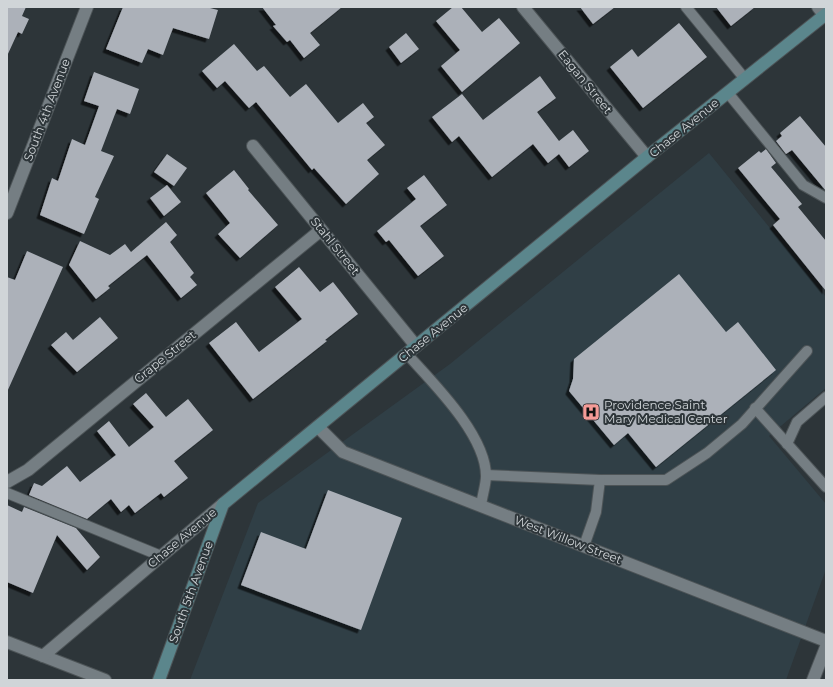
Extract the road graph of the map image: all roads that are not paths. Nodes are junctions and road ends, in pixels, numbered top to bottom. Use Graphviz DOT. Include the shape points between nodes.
graph roads {
  1 [pos="87,7"];
  2 [pos="524,7"];
  3 [pos="686,7"];
  4 [pos="823,12"];
  5 [pos="745,79"];
  6 [pos="728,93"];
  7 [pos="253,146"];
  8 [pos="647,157"];
  9 [pos="826,198"];
  10 [pos="7,213"];
  11 [pos="321,230"];
  12 [pos="412,350"];
  13 [pos="807,351"];
  14 [pos="826,397"];
  15 [pos="755,408"];
  16 [pos="318,427"];
  17 [pos="787,444"];
  18 [pos="486,476"];
  19 [pos="600,480"];
  20 [pos="7,482"];
  21 [pos="826,487"];
  22 [pos="7,494"];
  23 [pos="223,504"];
  24 [pos="481,506"];
  25 [pos="584,546"];
  26 [pos="161,556"];
  27 [pos="826,641"];
  28 [pos="7,642"];
  29 [pos="826,647"];
  30 [pos="43,656"];
  31 [pos="105,680"];
  32 [pos="159,680"];
  33 [pos="813,680"];
  1 -- 10 [label="street, South 4th Avenue"];
  2 -- 8 [label="street, Eagan Street"];
  3 -- 5 [label="lane"];
  4 -- 5 [label="street, Chase Avenue"];
  5 -- 6 [label="street, Chase Avenue"];
  6 -- 8 [label="street, Chase Avenue"];
  6 -- 9 [label="lane" via="803,185"];
  7 -- 11 [label="street, Stahl Street"];
  8 -- 12 [label="street, Chase Avenue"];
  11 -- 12 [label="street, Stahl Street"];
  11 -- 20 [label="street, Grape Street" via="28,470"];
  12 -- 16 [label="street, Chase Avenue"];
  12 -- 18 [label="lane" via="469,428 480,448"];
  13 -- 15 [label="lane"];
  14 -- 17 [label="lane" via="797,422"];
  15 -- 17 [label="lane"];
  15 -- 19 [label="lane" via="742,424 707,453 666,480"];
  16 -- 23 [label="street, Chase Avenue"];
  16 -- 24 [label="street, West Willow Street" via="343,452"];
  17 -- 21 [label="lane"];
  18 -- 19 [label="lane"];
  18 -- 24 [label="lane"];
  19 -- 25 [label="lane" via="596,512"];
  22 -- 26 [label="lane"];
  23 -- 26 [label="street, Chase Avenue"];
  23 -- 32 [label="street, South 5th Avenue"];
  24 -- 25 [label="street, West Willow Street"];
  25 -- 27 [label="street, West Willow Street"];
  26 -- 30 [label="street, Chase Avenue"];
  28 -- 30 [label="street"];
  29 -- 33 [label="street"];
  30 -- 31 [label="street"];
}
